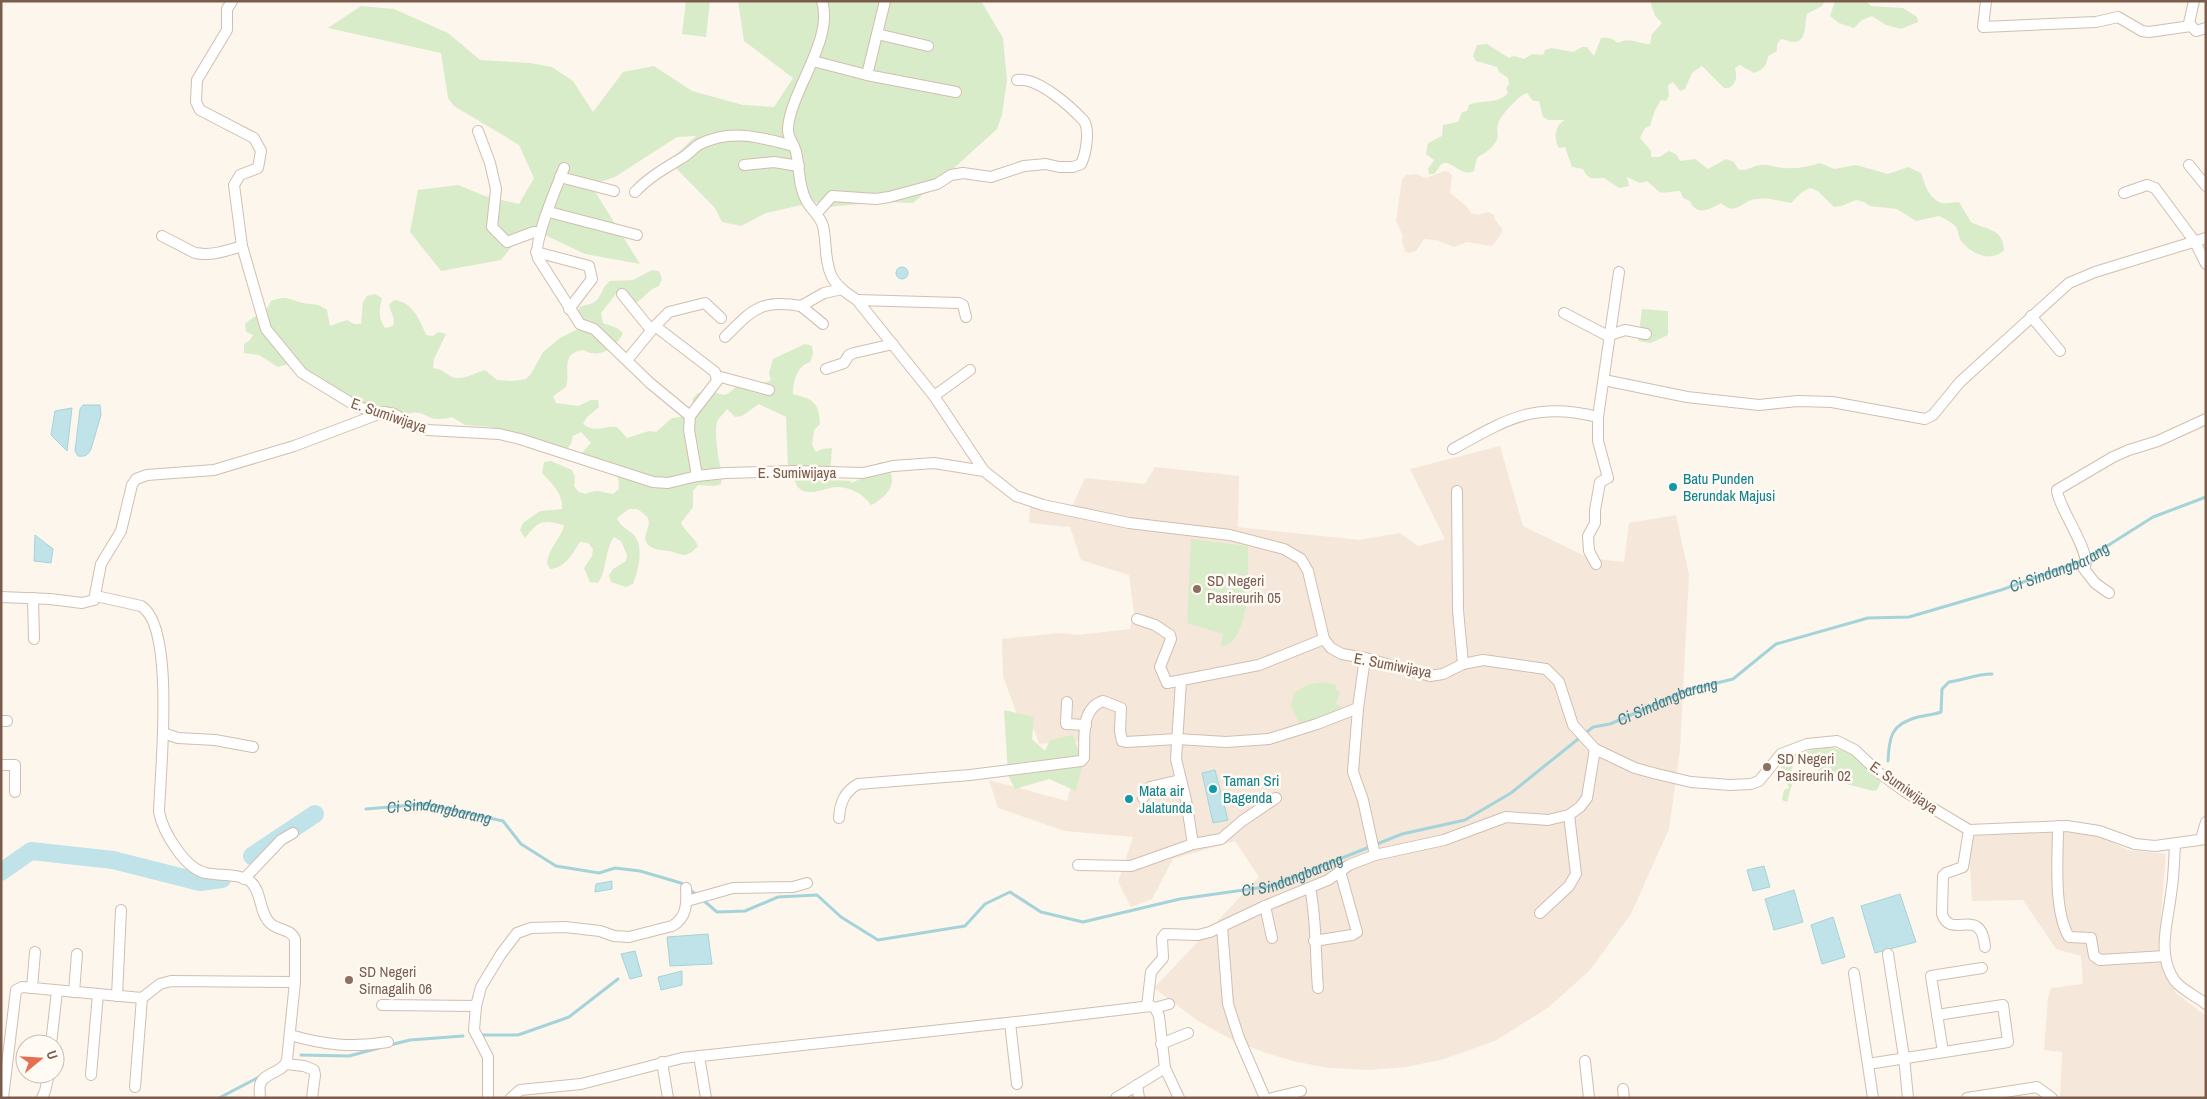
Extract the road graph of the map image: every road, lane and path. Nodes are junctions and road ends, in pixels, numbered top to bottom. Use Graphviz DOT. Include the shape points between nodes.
graph roads {
  1 [pos="232,1"];
  2 [pos="822,1"];
  3 [pos="885,1"];
  4 [pos="1986,1"];
  5 [pos="2194,1"];
  6 [pos="2191,26"];
  7 [pos="2206,28"];
  8 [pos="877,34"];
  9 [pos="928,46"];
  10 [pos="813,61"];
  11 [pos="867,75"];
  12 [pos="1017,80"];
  13 [pos="956,92"];
  14 [pos="478,131"];
  15 [pos="794,146"];
  16 [pos="744,164"];
  17 [pos="2189,165"];
  18 [pos="799,166"];
  19 [pos="2206,186"];
  20 [pos="614,191"];
  21 [pos="634,192"];
  22 [pos="2124,193"];
  23 [pos="548,212"];
  24 [pos="816,213"];
  25 [pos="540,233"];
  26 [pos="637,235"];
  27 [pos="162,236"];
  28 [pos="2206,238"];
  29 [pos="2195,242"];
  30 [pos="242,246"];
  31 [pos="536,252"];
  32 [pos="2206,264"];
  33 [pos="1619,272"];
  34 [pos="842,289"];
  35 [pos="622,294"];
  36 [pos="857,300"];
  37 [pos="801,306"];
  38 [pos="570,310"];
  39 [pos="1564,313"];
  40 [pos="2031,316"];
  41 [pos="722,318"];
  42 [pos="966,318"];
  43 [pos="824,324"];
  44 [pos="653,328"];
  45 [pos="1646,334"];
  46 [pos="1610,336"];
  47 [pos="725,337"];
  48 [pos="893,344"];
  49 [pos="2060,351"];
  50 [pos="628,359"];
  51 [pos="826,369"];
  52 [pos="970,370"];
  53 [pos="717,376"];
  54 [pos="1604,380"];
  55 [pos="769,390"];
  56 [pos="934,396"];
  57 [pos="377,413"];
  58 [pos="690,416"];
  59 [pos="1598,417"];
  60 [pos="2206,419"];
  61 [pos="1452,449"];
  62 [pos="984,471"];
  63 [pos="698,476"];
  64 [pos="1457,490"];
  65 [pos="1596,564"];
  66 [pos="2109,593"];
  67 [pos="96,596"];
  68 [pos="1,597"];
  69 [pos="34,598"];
  70 [pos="1137,619"];
  71 [pos="34,639"];
  72 [pos="1324,640"];
  73 [pos="1463,664"];
  74 [pos="1363,666"];
  75 [pos="1180,681"];
  76 [pos="1066,702"];
  77 [pos="1358,708"];
  78 [pos="1086,725"];
  79 [pos="163,733"];
  80 [pos="1177,739"];
  81 [pos="253,747"];
  82 [pos="1593,747"];
  83 [pos="1,765"];
  84 [pos="1180,780"];
  85 [pos="15,792"];
  86 [pos="1143,798"];
  87 [pos="1276,798"];
  88 [pos="1569,815"];
  89 [pos="839,818"];
  90 [pos="2206,822"];
  91 [pos="2058,826"];
  92 [pos="1969,830"];
  93 [pos="293,833"];
  94 [pos="2203,839"];
  95 [pos="1193,844"];
  96 [pos="2175,844"];
  97 [pos="1374,851"];
  98 [pos="1078,864"];
  99 [pos="1340,871"];
  100 [pos="244,879"];
  101 [pos="807,883"];
  102 [pos="686,888"];
  103 [pos="1310,888"];
  104 [pos="690,901"];
  105 [pos="1265,906"];
  106 [pos="121,910"];
  107 [pos="1540,913"];
  108 [pos="1222,927"];
  109 [pos="1272,938"];
  110 [pos="1314,941"];
  111 [pos="1985,947"];
  112 [pos="35,952"];
  113 [pos="77,954"];
  114 [pos="1888,954"];
  115 [pos="2165,956"];
  116 [pos="1982,968"];
  117 [pos="1854,973"];
  118 [pos="295,982"];
  119 [pos="32,988"];
  120 [pos="1318,988"];
  121 [pos="56,991"];
  122 [pos="74,992"];
  123 [pos="98,994"];
  124 [pos="117,996"];
  125 [pos="142,998"];
  126 [pos="1169,1004"];
  127 [pos="2206,1004"];
  128 [pos="382,1005"];
  129 [pos="476,1006"];
  130 [pos="1151,1007"];
  131 [pos="1937,1014"];
  132 [pos="1,1016"];
  133 [pos="12,1017"];
  134 [pos="1010,1023"];
  135 [pos="1188,1033"];
  136 [pos="53,1034"];
  137 [pos="290,1036"];
  138 [pos="388,1042"];
  139 [pos="1161,1044"];
  140 [pos="1943,1052"];
  141 [pos="699,1056"];
  142 [pos="1904,1057"];
  143 [pos="4,1058"];
  144 [pos="1585,1061"];
  145 [pos="662,1062"];
  146 [pos="286,1064"];
  147 [pos="1868,1064"];
  148 [pos="1165,1068"];
  149 [pos="91,1075"];
  150 [pos="47,1084"];
  151 [pos="1018,1084"];
  152 [pos="1137,1085"];
  153 [pos="135,1086"];
  154 [pos="1301,1091"];
  155 [pos="1985,1096"];
  156 [pos="3,1098"];
  157 [pos="42,1098"];
  158 [pos="260,1098"];
  159 [pos="312,1098"];
  160 [pos="488,1098"];
  161 [pos="511,1098"];
  162 [pos="668,1098"];
  163 [pos="706,1098"];
  164 [pos="1116,1098"];
  165 [pos="1139,1098"];
  166 [pos="1179,1098"];
  167 [pos="1265,1098"];
  168 [pos="1272,1098"];
  169 [pos="1589,1098"];
  170 [pos="1873,1098"];
  171 [pos="1908,1098"];
  172 [pos="1966,1098"];
  173 [pos="2052,1098"];
  1 -- 30 [label="street, E. Sumiwijaya" via="227,9 227,30 197,80 195,97 200,110 254,138 261,151 258,168 240,175 234,185"];
  2 -- 10 [label="street, E. Sumiwijaya" via="823,25"];
  3 -- 8 [label="street"];
  4 -- 6 [label="street" via="1983,27 2096,22 2118,17 2149,32"];
  5 -- 6 [label="street" via="2189,18"];
  6 -- 7 [label="street" via="2196,31"];
  8 -- 9 [label="street"];
  8 -- 11 [label="street"];
  10 -- 11 [label="street"];
  10 -- 15 [label="street, E. Sumiwijaya" via="788,126"];
  11 -- 13 [label="street"];
  12 -- 24 [label="street" via="1024,79 1044,87 1084,121 1087,127 1081,164 1064,168 1046,164 1024,166 991,177 951,175 937,184 876,199 832,196"];
  14 -- 25 [label="street" via="496,189 492,227 507,242 534,232"];
  15 -- 18 [label="street, E. Sumiwijaya"];
  15 -- 21 [label="street" via="744,134 717,138 698,145"];
  16 -- 18 [label="street" via="774,162"];
  17 -- 19 [label="street"];
  18 -- 24 [label="street, E. Sumiwijaya" via="801,188"];
  20 -- 23 [label="street" via="562,173"];
  22 -- 29 [label="street" via="2147,185 2155,188"];
  23 -- 25 [label="street"];
  23 -- 26 [label="street"];
  24 -- 34 [label="street, E. Sumiwijaya" via="823,227 827,263"];
  25 -- 31 [label="street"];
  27 -- 30 [label="street" via="200,254 220,253"];
  28 -- 29 [label="street"];
  29 -- 32 [label="street"];
  29 -- 40 [label="street" via="2082,276"];
  30 -- 57 [label="street, E. Sumiwijaya" via="266,329 285,354 302,373 356,406"];
  31 -- 38 [label="street"];
  31 -- 38 [label="street" via="589,266 592,279"];
  33 -- 46 [label="street"];
  34 -- 36 [label="street, E. Sumiwijaya"];
  34 -- 37 [label="street" via="824,293"];
  35 -- 44 [label="street"];
  36 -- 42 [label="street" via="959,303"];
  36 -- 48 [label="street, E. Sumiwijaya"];
  37 -- 43 [label="street"];
  37 -- 47 [label="street" via="781,303 750,312"];
  38 -- 50 [label="street" via="580,324 594,329"];
  39 -- 46 [label="street"];
  40 -- 49 [label="street"];
  40 -- 54 [label="street" via="1960,382 1933,416 1925,419 1832,402 1759,405 1687,397"];
  41 -- 44 [label="street" via="704,303 669,312"];
  44 -- 50 [label="street"];
  44 -- 53 [label="street"];
  45 -- 46 [label="street" via="1625,330"];
  46 -- 54 [label="street"];
  48 -- 51 [label="street" via="854,353 844,363"];
  48 -- 56 [label="street, E. Sumiwijaya"];
  50 -- 58 [label="street" via="650,383"];
  52 -- 56 [label="street"];
  53 -- 55 [label="street"];
  53 -- 58 [label="street" via="717,381"];
  54 -- 59 [label="street"];
  56 -- 62 [label="street, E. Sumiwijaya"];
  57 -- 63 [label="street, E. Sumiwijaya" via="394,414 428,430 499,434 520,439 653,482 668,483"];
  57 -- 67 [label="street" via="294,446 214,470 147,475 136,479 121,531 101,564"];
  58 -- 63 [label="street" via="689,430"];
  59 -- 61 [label="street" via="1556,410 1540,411 1498,425"];
  59 -- 65 [label="street" via="1598,441 1608,478 1600,482 1595,523 1588,536 1589,551"];
  60 -- 66 [label="street" via="2113,457 2058,490 2087,561 2084,569"];
  62 -- 63 [label="street, E. Sumiwijaya" via="934,463 892,466 863,473 795,470"];
  62 -- 72 [label="street, E. Sumiwijaya" via="1016,496 1042,505 1129,523 1230,535 1284,549 1301,559 1308,571"];
  64 -- 73 [label="street" via="1458,610"];
  67 -- 69 [label="street" via="89,603"];
  67 -- 79 [label="street" via="135,604 150,614 156,630 163,676"];
  68 -- 69 [label="street"];
  69 -- 71 [label="street"];
  70 -- 75 [label="street" via="1155,625 1170,636 1160,667 1167,682"];
  72 -- 74 [label="street, E. Sumiwijaya" via="1331,648"];
  72 -- 75 [label="street" via="1259,665"];
  73 -- 74 [label="street, E. Sumiwijaya" via="1443,674 1430,676"];
  73 -- 82 [label="street, E. Sumiwijaya" via="1491,660 1546,668 1559,682 1571,721"];
  74 -- 77 [label="street"];
  75 -- 80 [label="street"];
  76 -- 78 [label="street" via="1066,724"];
  77 -- 80 [label="street" via="1269,739 1226,742"];
  77 -- 97 [label="street" via="1353,772"];
  78 -- 80 [label="street" via="1088,712 1103,701 1121,708 1122,741"];
  78 -- 89 [label="street" via="1084,758 1081,761 970,775 858,784 842,800"];
  79 -- 81 [label="street" via="178,738 216,740"];
  79 -- 100 [label="street" via="159,812 165,831 197,871"];
  80 -- 84 [label="street"];
  82 -- 88 [label="street" via="1587,798"];
  82 -- 92 [label="street, E. Sumiwijaya" via="1635,768 1691,782 1730,785 1759,781 1776,758 1792,749 1820,742 1838,742 1855,750 1891,782"];
  83 -- 85 [label="street" via="15,765"];
  84 -- 86 [label="street" via="1150,786"];
  84 -- 95 [label="street"];
  87 -- 95 [label="street" via="1224,837"];
  88 -- 97 [label="street" via="1548,820 1506,817 1444,840"];
  88 -- 107 [label="street" via="1576,874 1574,881"];
  90 -- 94 [label="street"];
  91 -- 92 [label="street"];
  91 -- 96 [label="street" via="2099,831 2144,845"];
  91 -- 115 [label="street" via="2058,891 2070,937 2091,938 2094,956 2100,960"];
  92 -- 111 [label="street" via="1963,867 1943,876 1942,914 1949,924 1979,927"];
  93 -- 100 [label="street"];
  94 -- 96 [label="street"];
  95 -- 98 [label="street" via="1131,866"];
  96 -- 115 [label="street"];
  97 -- 99 [label="street"];
  99 -- 103 [label="street"];
  99 -- 110 [label="street" via="1357,932"];
  100 -- 118 [label="street" via="255,887 270,924 294,936"];
  101 -- 104 [label="street" via="793,887 733,888"];
  102 -- 104 [label="street"];
  103 -- 105 [label="street"];
  103 -- 110 [label="street" via="1316,918"];
  104 -- 129 [label="street" via="678,924 629,937 565,927 523,929 500,954 481,987"];
  105 -- 108 [label="street"];
  105 -- 109 [label="street"];
  106 -- 124 [label="street"];
  108 -- 130 [label="street" via="1198,936 1167,933 1163,936 1163,958 1150,972"];
  108 -- 167 [label="street" via="1229,1009"];
  110 -- 120 [label="street"];
  112 -- 119 [label="street"];
  113 -- 122 [label="street"];
  114 -- 142 [label="street"];
  115 -- 127 [label="street" via="2177,984"];
  116 -- 131 [label="street" via="1931,976"];
  117 -- 147 [label="street"];
  118 -- 125 [label="street" via="171,981 160,984"];
  118 -- 137 [label="street"];
  119 -- 121 [label="street"];
  119 -- 133 [label="street" via="16,990"];
  121 -- 122 [label="street"];
  121 -- 136 [label="street"];
  122 -- 123 [label="street"];
  123 -- 124 [label="street"];
  123 -- 149 [label="street"];
  124 -- 125 [label="street"];
  125 -- 153 [label="street"];
  126 -- 130 [label="street"];
  128 -- 129 [label="street"];
  129 -- 160 [label="street" via="474,1030 488,1057"];
  130 -- 134 [label="street"];
  130 -- 139 [label="street" via="1158,1011"];
  131 -- 140 [label="street"];
  131 -- 140 [label="street" via="2002,1005 2008,1042"];
  132 -- 133 [label="street"];
  133 -- 143 [label="street"];
  134 -- 141 [label="street"];
  134 -- 151 [label="street"];
  135 -- 139 [label="street"];
  137 -- 138 [label="street" via="335,1046"];
  137 -- 146 [label="street"];
  139 -- 148 [label="street"];
  140 -- 142 [label="street"];
  141 -- 145 [label="street"];
  141 -- 163 [label="street"];
  142 -- 147 [label="street"];
  142 -- 171 [label="street"];
  143 -- 156 [label="street"];
  144 -- 169 [label="street"];
  145 -- 161 [label="street" via="581,1084 520,1090"];
  145 -- 162 [label="street"];
  146 -- 158 [label="street" via="262,1080"];
  146 -- 159 [label="street" via="314,1070"];
  147 -- 170 [label="street"];
  148 -- 152 [label="street"];
  148 -- 166 [label="street"];
  150 -- 157 [label="street"];
  152 -- 164 [label="street"];
  152 -- 165 [label="street"];
  154 -- 168 [label="street"];
  155 -- 172 [label="street"];
  155 -- 173 [label="street" via="2037,1087"];
}
